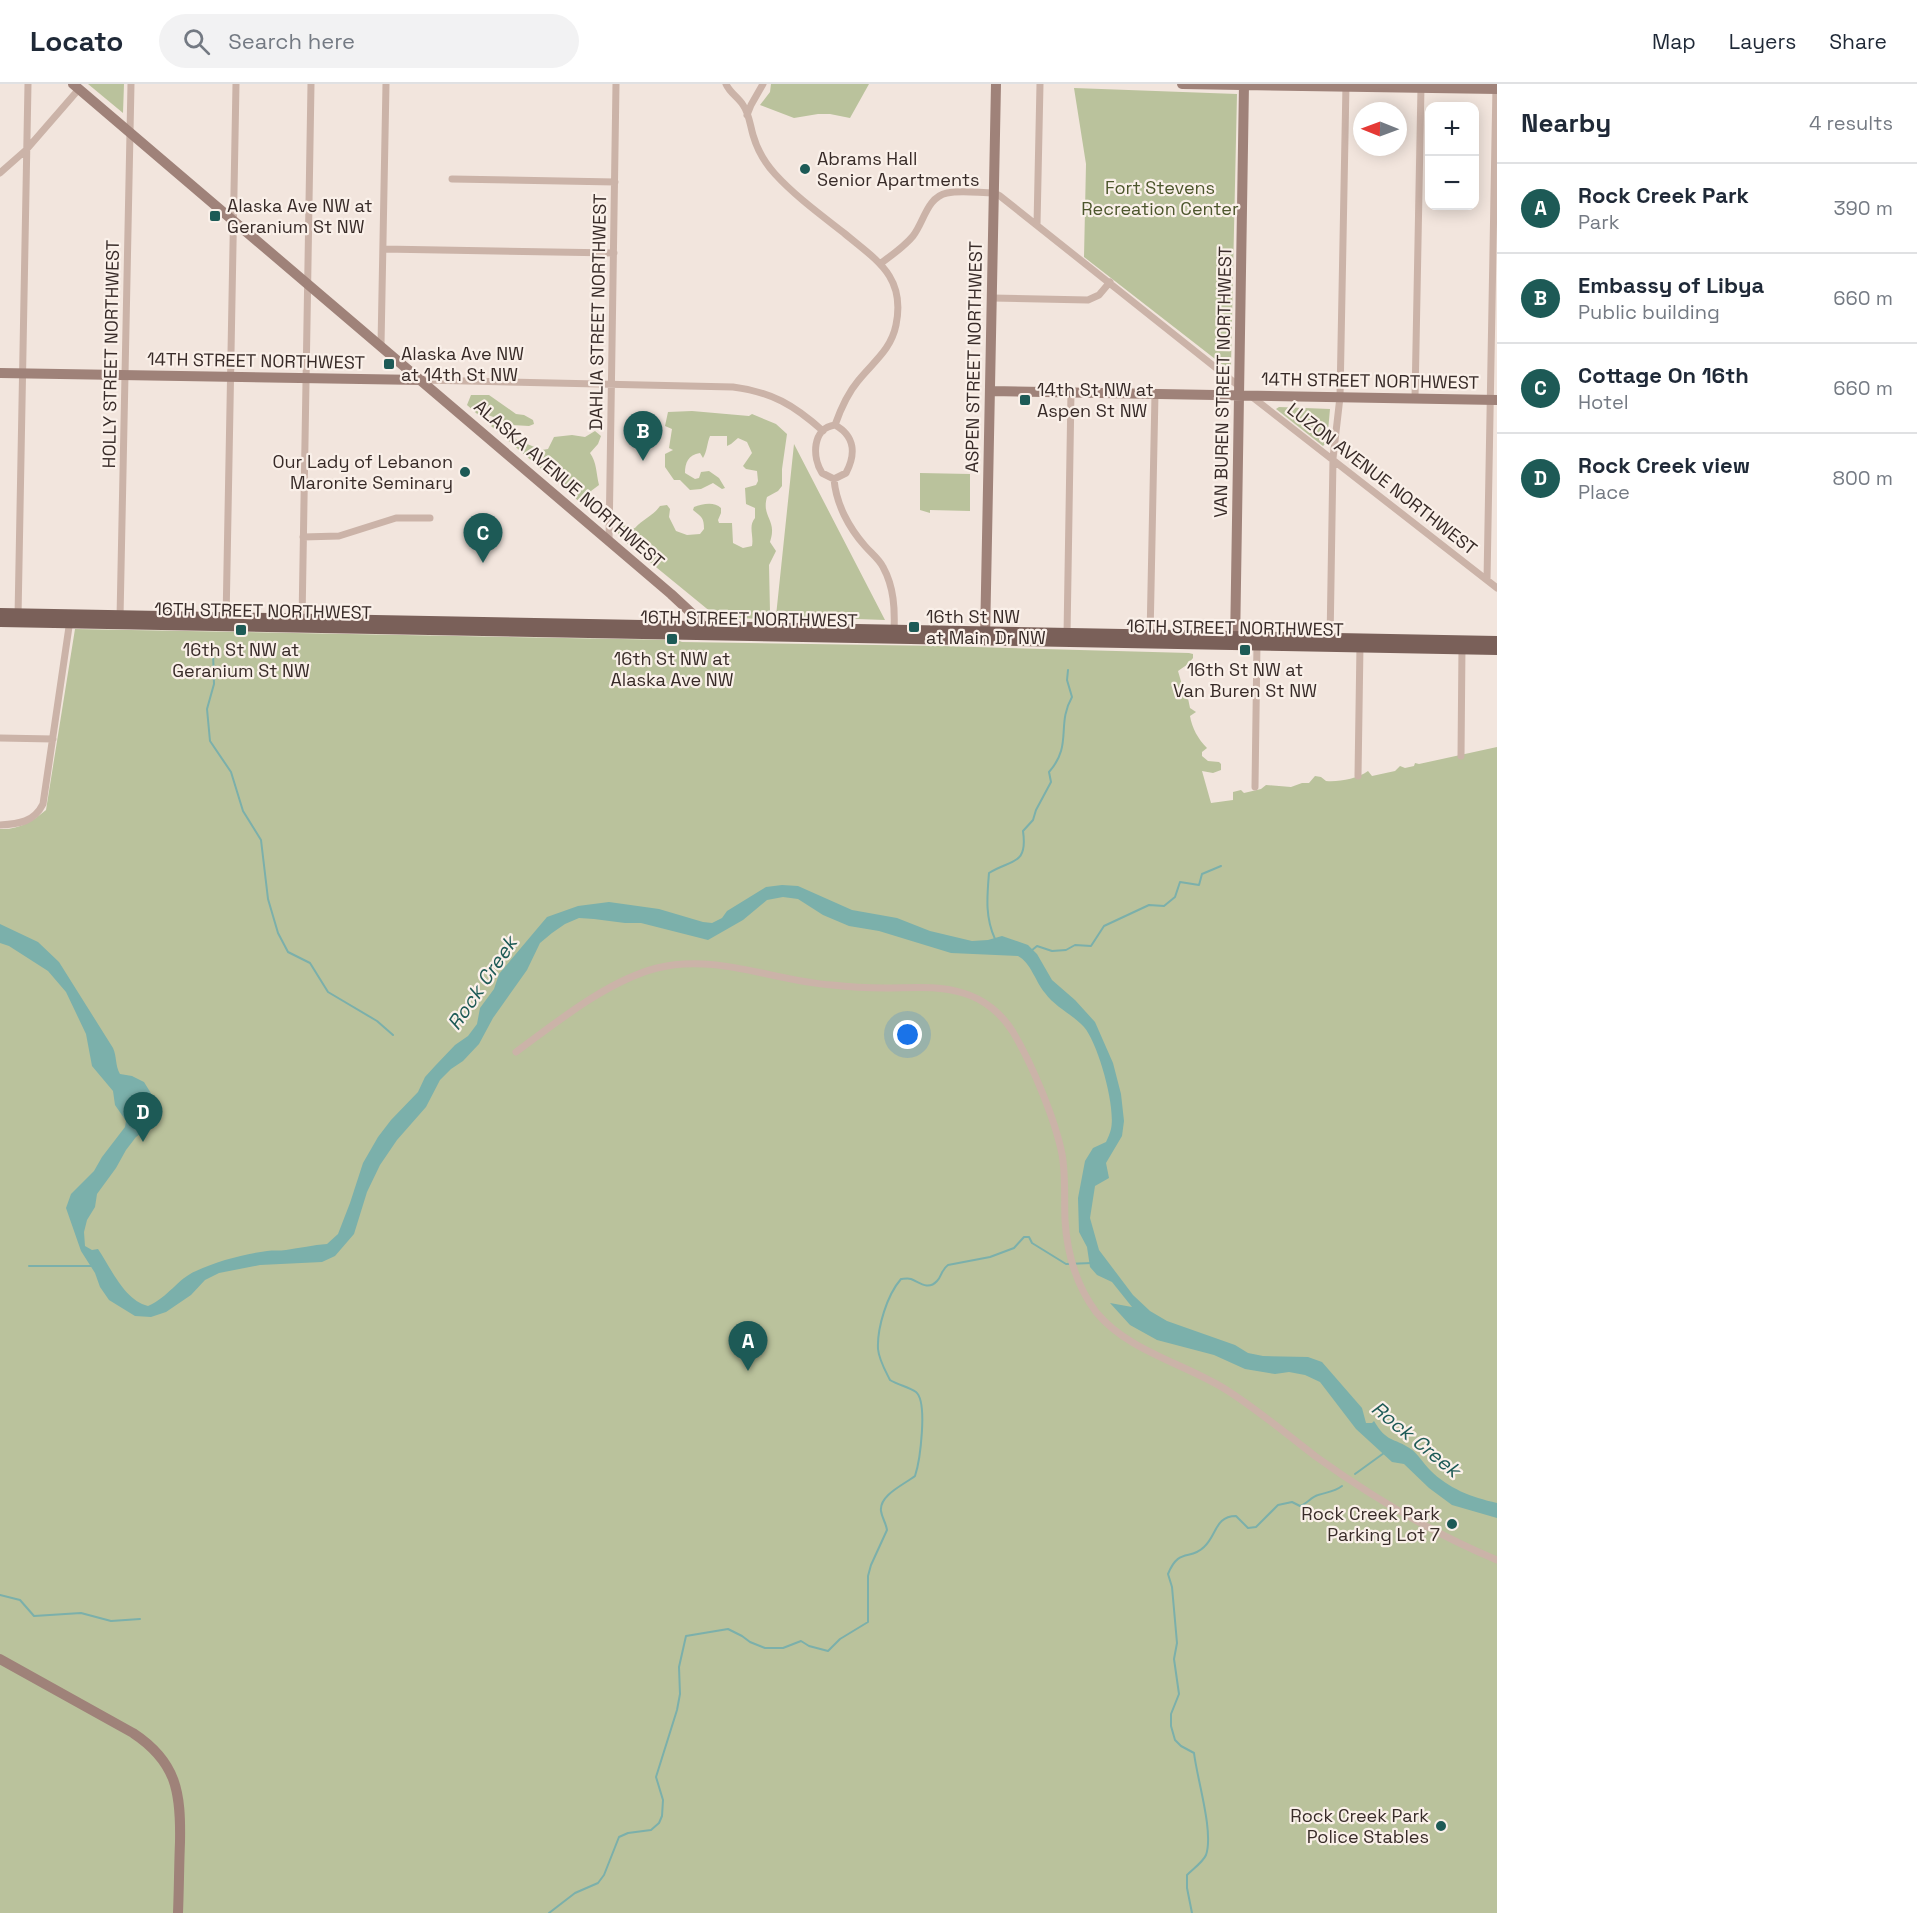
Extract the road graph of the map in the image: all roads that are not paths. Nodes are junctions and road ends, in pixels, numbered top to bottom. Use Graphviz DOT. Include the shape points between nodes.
graph roads {
  1 [pos="28,84"];
  2 [pos="131,84"];
  3 [pos="236,84"];
  4 [pos="311,84"];
  5 [pos="386,84"];
  6 [pos="616,84"];
  7 [pos="726,84"];
  8 [pos="763,84"];
  9 [pos="996,84"];
  10 [pos="1040,84"];
  11 [pos="1182,84"];
  12 [pos="1244,84"];
  13 [pos="1346,85"];
  14 [pos="1421,86"];
  15 [pos="76,87"];
  16 [pos="1496,88"];
  17 [pos="753,101"];
  18 [pos="740,102"];
  19 [pos="747,115"];
  20 [pos="130,132"];
  21 [pos="27,150"];
  22 [pos="0,173"];
  23 [pos="452,179"];
  24 [pos="615,182"];
  25 [pos="994,193"];
  26 [pos="234,220"];
  27 [pos="1037,225"];
  28 [pos="383,249"];
  29 [pos="614,253"];
  30 [pos="881,263"];
  31 [pos="1110,282"];
  32 [pos="308,283"];
  33 [pos="992,298"];
  34 [pos="381,345"];
  35 [pos="0,373"];
  36 [pos="22,373"];
  37 [pos="126,375"];
  38 [pos="231,377"];
  39 [pos="306,378"];
  40 [pos="421,380"];
  41 [pos="612,384"];
  42 [pos="990,391"];
  43 [pos="1071,392"];
  44 [pos="1243,392"];
  45 [pos="1155,394"];
  46 [pos="1340,397"];
  47 [pos="1415,398"];
  48 [pos="1494,400"];
  49 [pos="835,425"];
  50 [pos="823,431"];
  51 [pos="1333,458"];
  52 [pos="834,479"];
  53 [pos="430,518"];
  54 [pos="303,537"];
  55 [pos="609,541"];
  56 [pos="1487,580"];
  57 [pos="1497,588"];
  58 [pos="0,614"];
  59 [pos="18,618"];
  60 [pos="70,619"];
  61 [pos="120,620"];
  62 [pos="0,622"];
  63 [pos="226,622"];
  64 [pos="302,623"];
  65 [pos="704,631"];
  66 [pos="894,634"];
  67 [pos="985,636"];
  68 [pos="1067,637"];
  69 [pos="1150,639"];
  70 [pos="1235,641"];
  71 [pos="1257,641"];
  72 [pos="1497,641"];
  73 [pos="1330,643"];
  74 [pos="1360,643"];
  75 [pos="1462,645"];
  76 [pos="1497,650"];
  77 [pos="0,738"];
  78 [pos="53,739"];
  79 [pos="1461,756"];
  80 [pos="1358,776"];
  81 [pos="1255,787"];
  82 [pos="0,825"];
  83 [pos="516,1052"];
  84 [pos="1497,1560"];
  85 [pos="0,1659"];
  86 [pos="178,1913"];
  1 -- 21 [label="street"];
  2 -- 20 [label="street, HOLLY STREET NORTHWEST"];
  3 -- 26 [label="street"];
  4 -- 32 [label="street"];
  5 -- 28 [label="street"];
  6 -- 24 [label="street, DAHLIA STREET NORTHWEST"];
  7 -- 18 [label="street"];
  8 -- 17 [label="street"];
  9 -- 25 [label="street, ASPEN STREET NORTHWEST"];
  10 -- 27 [label="street"];
  11 -- 12 [label="street"];
  12 -- 13 [label="street"];
  12 -- 44 [label="street, VAN BUREN STREET NORTHWEST"];
  13 -- 14 [label="street"];
  13 -- 46 [label="street"];
  14 -- 16 [label="street"];
  14 -- 47 [label="street"];
  15 -- 20 [label="street, ALASKA AVENUE NORTHWEST"];
  15 -- 21 [label="street"];
  16 -- 48 [label="street"];
  17 -- 18 [label="street"];
  17 -- 19 [label="street"];
  18 -- 19 [label="street"];
  19 -- 30 [label="street" via="760,152 774,174"];
  20 -- 26 [label="street, ALASKA AVENUE NORTHWEST"];
  20 -- 37 [label="street, HOLLY STREET NORTHWEST"];
  21 -- 22 [label="street"];
  21 -- 36 [label="street"];
  23 -- 24 [label="street"];
  24 -- 29 [label="street, DAHLIA STREET NORTHWEST"];
  25 -- 27 [label="street, LUZON AVENUE NORTHWEST"];
  25 -- 30 [label="street" via="946,193 938,197 914,235"];
  25 -- 33 [label="street, ASPEN STREET NORTHWEST"];
  26 -- 32 [label="street, ALASKA AVENUE NORTHWEST"];
  26 -- 38 [label="street"];
  27 -- 31 [label="street, LUZON AVENUE NORTHWEST"];
  28 -- 29 [label="street"];
  28 -- 34 [label="street"];
  29 -- 41 [label="street, DAHLIA STREET NORTHWEST"];
  30 -- 49 [label="street" via="896,294 896,327 885,351 846,398"];
  31 -- 33 [label="street" via="1099,295 1088,300"];
  31 -- 44 [label="street, LUZON AVENUE NORTHWEST"];
  32 -- 34 [label="street, ALASKA AVENUE NORTHWEST"];
  32 -- 39 [label="street"];
  33 -- 42 [label="street, ASPEN STREET NORTHWEST"];
  34 -- 40 [label="street, ALASKA AVENUE NORTHWEST"];
  35 -- 36 [label="street, 14TH STREET NORTHWEST"];
  36 -- 37 [label="street, 14TH STREET NORTHWEST"];
  36 -- 59 [label="street"];
  37 -- 38 [label="street, 14TH STREET NORTHWEST"];
  37 -- 61 [label="street, HOLLY STREET NORTHWEST"];
  38 -- 39 [label="street, 14TH STREET NORTHWEST"];
  38 -- 63 [label="street"];
  39 -- 40 [label="street, 14TH STREET NORTHWEST"];
  39 -- 54 [label="street"];
  40 -- 41 [label="street, 14TH STREET NORTHWEST"];
  40 -- 55 [label="street, ALASKA AVENUE NORTHWEST"];
  41 -- 50 [label="street, 14TH STREET NORTHWEST" via="753,390 781,399"];
  41 -- 55 [label="street, DAHLIA STREET NORTHWEST"];
  42 -- 43 [label="street, 14TH STREET NORTHWEST"];
  42 -- 67 [label="street, ASPEN STREET NORTHWEST"];
  43 -- 45 [label="street, 14TH STREET NORTHWEST"];
  43 -- 68 [label="street"];
  44 -- 45 [label="street, 14TH STREET NORTHWEST"];
  44 -- 46 [label="street, 14TH STREET NORTHWEST"];
  44 -- 51 [label="street, LUZON AVENUE NORTHWEST"];
  44 -- 70 [label="street, VAN BUREN STREET NORTHWEST"];
  45 -- 69 [label="street"];
  46 -- 47 [label="street, 14TH STREET NORTHWEST"];
  46 -- 51 [label="street"];
  47 -- 48 [label="street, 14TH STREET NORTHWEST"];
  48 -- 56 [label="street"];
  49 -- 50 [label="street"];
  49 -- 52 [label="street" via="850,439 854,452 846,473"];
  50 -- 52 [label="street" via="815,447 815,460 822,473"];
  51 -- 56 [label="street, LUZON AVENUE NORTHWEST"];
  51 -- 73 [label="street"];
  52 -- 66 [label="street" via="848,522 884,570 894,603"];
  53 -- 54 [label="street" via="396,518 334,537"];
  54 -- 64 [label="street"];
  55 -- 65 [label="street, ALASKA AVENUE NORTHWEST" via="700,621"];
  56 -- 57 [label="street, LUZON AVENUE NORTHWEST"];
  58 -- 59 [label="main road, 16TH STREET NORTHWEST"];
  59 -- 60 [label="main road, 16TH STREET NORTHWEST"];
  59 -- 62 [label="main road, 16TH STREET NORTHWEST"];
  60 -- 61 [label="main road, 16TH STREET NORTHWEST"];
  60 -- 78 [label="street"];
  61 -- 63 [label="main road, 16TH STREET NORTHWEST"];
  63 -- 64 [label="main road, 16TH STREET NORTHWEST"];
  64 -- 65 [label="main road, 16TH STREET NORTHWEST"];
  65 -- 66 [label="main road, 16TH STREET NORTHWEST"];
  66 -- 67 [label="main road, 16TH STREET NORTHWEST"];
  67 -- 68 [label="main road, 16TH STREET NORTHWEST"];
  68 -- 69 [label="main road, 16TH STREET NORTHWEST"];
  69 -- 70 [label="main road, 16TH STREET NORTHWEST"];
  70 -- 71 [label="main road, 16TH STREET NORTHWEST"];
  71 -- 73 [label="main road, 16TH STREET NORTHWEST"];
  71 -- 81 [label="street"];
  72 -- 75 [label="main road, 16TH STREET NORTHWEST"];
  73 -- 74 [label="main road, 16TH STREET NORTHWEST"];
  74 -- 75 [label="main road, 16TH STREET NORTHWEST"];
  74 -- 80 [label="street"];
  75 -- 76 [label="main road, 16TH STREET NORTHWEST"];
  75 -- 79 [label="street"];
  77 -- 78 [label="street"];
  78 -- 82 [label="street" via="40,809 25,822"];
  83 -- 84 [label="street" via="614,986 647,971 682,964 728,967 829,985 929,987 966,993 986,1003 1007,1023 1048,1108 1063,1157 1070,1256 1086,1296 1098,1313 1124,1336 1241,1399 1312,1454 1392,1508"];
  85 -- 86 [label="street" via="133,1733 166,1764 176,1784 180,1810"];
}
